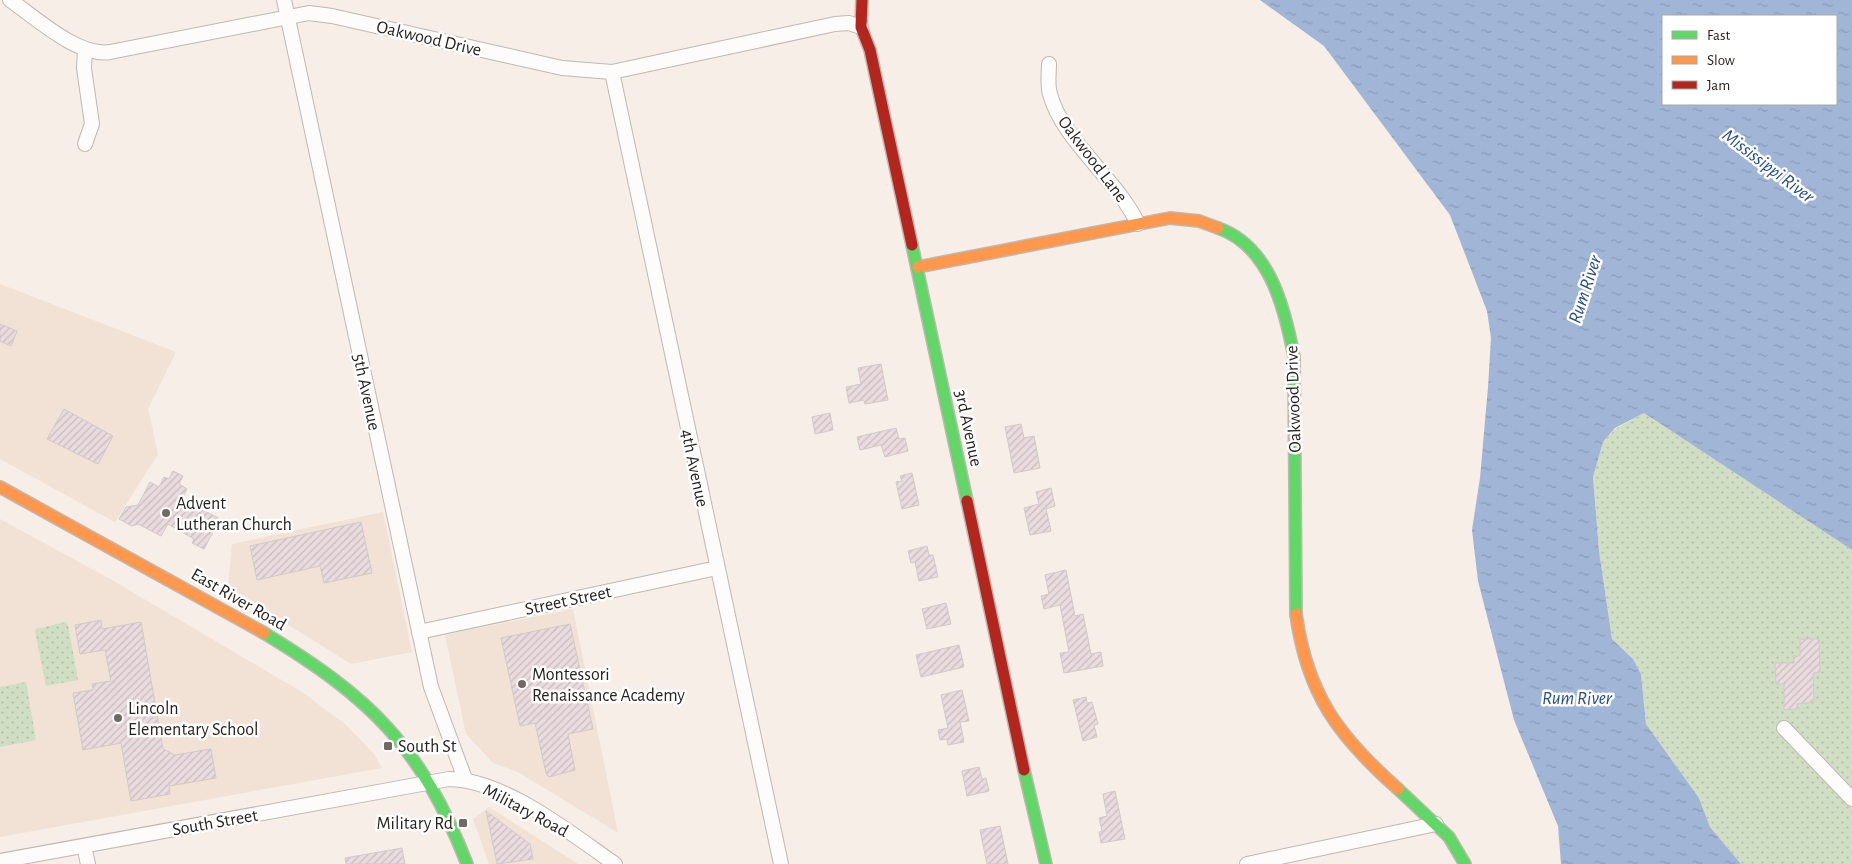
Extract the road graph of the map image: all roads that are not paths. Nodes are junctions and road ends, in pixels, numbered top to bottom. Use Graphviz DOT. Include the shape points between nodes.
graph roads {
  1 [pos="10,0"];
  2 [pos="284,0"];
  3 [pos="862,0"];
  4 [pos="288,16"];
  5 [pos="861,27"];
  6 [pos="85,50"];
  7 [pos="1048,64"];
  8 [pos="612,72"];
  9 [pos="86,144"];
  10 [pos="1138,224"];
  11 [pos="918,267"];
  12 [pos="0,487"];
  13 [pos="717,568"];
  14 [pos="419,632"];
  15 [pos="1784,728"];
  16 [pos="465,780"];
  17 [pos="429,782"];
  18 [pos="1852,799"];
  19 [pos="1436,824"];
  20 [pos="84,846"];
  21 [pos="0,861"];
  22 [pos="88,864"];
  23 [pos="467,864"];
  24 [pos="615,864"];
  25 [pos="781,864"];
  26 [pos="1046,864"];
  27 [pos="1247,864"];
  28 [pos="1465,864"];
  1 -- 6 [label="street, Oakwood Drive"];
  2 -- 4 [label="street, 5th Avenue"];
  3 -- 5 [label="street, 3rd Avenue"];
  4 -- 6 [label="street, Oakwood Drive" via="110,52"];
  4 -- 8 [label="street, Oakwood Drive" via="309,13 332,16 562,68"];
  4 -- 14 [label="street, 5th Avenue"];
  5 -- 8 [label="street, Oakwood Drive" via="849,23 836,24"];
  5 -- 11 [label="street, 3rd Avenue" via="870,50"];
  6 -- 9 [label="street" via="84,68 92,124"];
  7 -- 10 [label="street, Oakwood Lane" via="1049,92 1054,107 1080,145 1124,198"];
  8 -- 13 [label="street, 4th Avenue"];
  10 -- 11 [label="street, Oakwood Drive"];
  10 -- 19 [label="street, Oakwood Drive" via="1187,218 1219,226 1246,243 1269,276 1288,328 1294,357 1296,613 1298,639 1307,670 1336,727"];
  11 -- 26 [label="street, 3rd Avenue"];
  12 -- 17 [label="street, East River Road" via="270,635 337,682 378,717"];
  13 -- 14 [label="street, Street Street"];
  13 -- 25 [label="street, 4th Avenue"];
  14 -- 16 [label="street, 5th Avenue" via="437,707"];
  15 -- 18 [label="street"];
  16 -- 17 [label="street, Military Road"];
  16 -- 24 [label="street, Military Road" via="530,808"];
  17 -- 20 [label="street, South Street"];
  17 -- 23 [label="street"];
  19 -- 27 [label="street"];
  19 -- 28 [label="street, Oakwood Drive" via="1454,844"];
  20 -- 21 [label="street, South Street"];
  20 -- 22 [label="street"];
}
